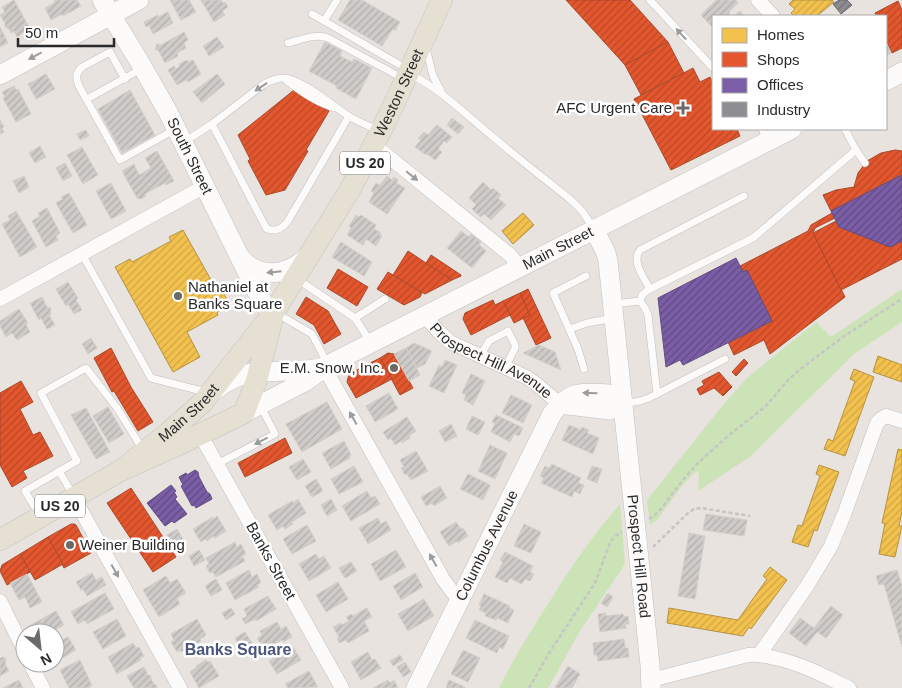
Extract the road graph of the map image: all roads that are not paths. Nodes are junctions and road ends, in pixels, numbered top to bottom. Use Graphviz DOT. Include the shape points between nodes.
graph roads {
  1 [pos="139,0"];
  2 [pos="337,0"];
  3 [pos="442,0"];
  4 [pos="650,0"];
  5 [pos="758,0"];
  6 [pos="107,7"];
  7 [pos="312,14"];
  8 [pos="772,15"];
  9 [pos="324,21"];
  10 [pos="424,39"];
  11 [pos="288,43"];
  12 [pos="712,67"];
  13 [pos="144,68"];
  14 [pos="902,72"];
  15 [pos="0,75"];
  16 [pos="408,75"];
  17 [pos="125,79"];
  18 [pos="887,80"];
  19 [pos="445,95"];
  20 [pos="87,100"];
  21 [pos="349,116"];
  22 [pos="212,124"];
  23 [pos="788,130"];
  24 [pos="846,130"];
  25 [pos="765,135"];
  26 [pos="180,136"];
  27 [pos="378,138"];
  28 [pos="856,150"];
  29 [pos="865,163"];
  30 [pos="205,186"];
  31 [pos="744,196"];
  32 [pos="594,229"];
  33 [pos="82,253"];
  34 [pos="311,253"];
  35 [pos="239,255"];
  36 [pos="520,267"];
  37 [pos="586,276"];
  38 [pos="296,278"];
  39 [pos="650,289"];
  40 [pos="0,299"];
  41 [pos="385,299"];
  42 [pos="640,301"];
  43 [pos="614,311"];
  44 [pos="274,312"];
  45 [pos="424,316"];
  46 [pos="355,318"];
  47 [pos="570,329"];
  48 [pos="371,343"];
  49 [pos="480,356"];
  50 [pos="725,359"];
  51 [pos="327,366"];
  52 [pos="505,368"];
  53 [pos="584,369"];
  54 [pos="254,386"];
  55 [pos="657,394"];
  56 [pos="208,396"];
  57 [pos="560,404"];
  58 [pos="621,404"];
  59 [pos="902,421"];
  60 [pos="200,434"];
  61 [pos="145,453"];
  62 [pos="217,464"];
  63 [pos="60,471"];
  64 [pos="120,471"];
  65 [pos="74,498"];
  66 [pos="40,517"];
  67 [pos="0,540"];
  68 [pos="459,600"];
  69 [pos="0,602"];
  70 [pos="15,632"];
  71 [pos="759,655"];
  72 [pos="35,673"];
  73 [pos="651,684"];
  74 [pos="42,688"];
  75 [pos="180,688"];
  76 [pos="342,688"];
  77 [pos="416,688"];
  78 [pos="849,688"];
  1 -- 6 [label="main road"];
  2 -- 9 [label="lane"];
  3 -- 10 [label="main road, Weston Street / US 20"];
  12 -- 4 [label="lane, one-way"];
  5 -- 8 [label="street"];
  6 -- 13 [label="main road, South Street"];
  6 -- 15 [label="main road, one-way"];
  7 -- 9 [label="lane"];
  9 -- 16 [label="lane"];
  10 -- 16 [label="main road, Weston Street / US 20"];
  10 -- 19 [label="lane" via="433,76"];
  11 -- 16 [label="lane" via="325,37"];
  13 -- 17 [label="lane"];
  13 -- 26 [label="main road, South Street"];
  14 -- 18 [label="main road"];
  16 -- 19 [label="lane"];
  16 -- 27 [label="main road, Weston Street / US 20"];
  17 -- 20 [label="lane"];
  17 -- 20 [label="lane" via="110,52 82,67 77,73 78,83"];
  19 -- 32 [label="lane" via="575,203"];
  20 -- 26 [label="lane" via="120,160"];
  21 -- 22 [label="lane, one-way" via="297,82 283,78 264,84"];
  21 -- 22 [label="lane" via="288,220 273,231 264,224"];
  21 -- 27 [label="lane"];
  22 -- 26 [label="lane" via="193,138"];
  23 -- 25 [label="main road, Main Street"];
  24 -- 28 [label="lane"];
  25 -- 32 [label="main road, Main Street"];
  26 -- 30 [label="main road, South Street"];
  27 -- 34 [label="main road, Weston Street / US 20"];
  27 -- 36 [label="street, one-way"];
  28 -- 29 [label="lane"];
  28 -- 39 [label="lane" via="757,236"];
  30 -- 33 [label="street"];
  30 -- 35 [label="main road, South Street"];
  31 -- 39 [label="lane" via="640,250 637,261"];
  32 -- 36 [label="main road, Main Street"];
  32 -- 43 [label="main road, Prospect Hill Road" via="607,257"];
  33 -- 40 [label="street"];
  33 -- 56 [label="lane" via="151,378 198,390"];
  34 -- 35 [label="main road, one-way" via="292,267 268,273 249,266"];
  34 -- 38 [label="main road, Weston Street / US 20"];
  35 -- 44 [label="main road, South Street" via="259,296"];
  36 -- 45 [label="main road, Main Street"];
  37 -- 47 [label="lane" via="553,293"];
  38 -- 44 [label="main road, Weston Street / US 20"];
  38 -- 46 [label="lane"];
  39 -- 42 [label="lane"];
  41 -- 46 [label="lane"];
  42 -- 43 [label="lane"];
  42 -- 55 [label="lane" via="649,324"];
  43 -- 47 [label="lane"];
  43 -- 58 [label="main road, Prospect Hill Road"];
  44 -- 51 [label="lane" via="312,334"];
  44 -- 54 [label="main road, Weston Street / US 20"];
  45 -- 48 [label="main road, Main Street"];
  45 -- 49 [label="street, Prospect Hill Avenue" via="450,342"];
  46 -- 48 [label="lane"];
  47 -- 53 [label="lane"];
  48 -- 51 [label="main road, Main Street"];
  49 -- 52 [label="street, Prospect Hill Avenue"];
  49 -- 52 [label="lane" via="489,341 508,331 515,346"];
  50 -- 55 [label="lane"];
  51 -- 54 [label="main road, Main Street"];
  51 -- 54 [label="main road, Main Street" via="306,381"];
  68 -- 51 [label="street, one-way" via="443,579"];
  52 -- 57 [label="street, Prospect Hill Avenue" via="531,380"];
  54 -- 56 [label="main road, Weston Street / US 20"];
  54 -- 60 [label="main road, Main Street / US 20"];
  54 -- 62 [label="lane, one-way" via="275,434"];
  55 -- 58 [label="lane"];
  56 -- 61 [label="main road, Main Street / US 20"];
  57 -- 58 [label="main road, Prospect Hill Avenue" via="581,393 609,394"];
  57 -- 68 [label="main road, Columbus Avenue" via="550,416"];
  58 -- 73 [label="main road, Prospect Hill Road"];
  59 -- 71 [label="street" via="886,416 877,423 831,546 808,586"];
  60 -- 62 [label="street, Banks Street"];
  60 -- 64 [label="main road, Main Street / US 20"];
  61 -- 63 [label="lane" via="117,408 86,368 41,393 77,461"];
  61 -- 64 [label="main road, Main Street / US 20"];
  62 -- 76 [label="street, Banks Street"];
  63 -- 65 [label="lane"];
  63 -- 66 [label="lane" via="26,491"];
  64 -- 65 [label="main road, Main Street / US 20"];
  65 -- 66 [label="main road, Main Street / US 20"];
  65 -- 75 [label="street, one-way"];
  66 -- 67 [label="main road, Main Street / US 20"];
  68 -- 77 [label="main road, Columbus Avenue"];
  69 -- 70 [label="street"];
  71 -- 73 [label="street, Prospect Hill Road" via="748,655"];
  71 -- 78 [label="street, Prospect Hill Road" via="793,662"];
  72 -- 74 [label="street"];
}
